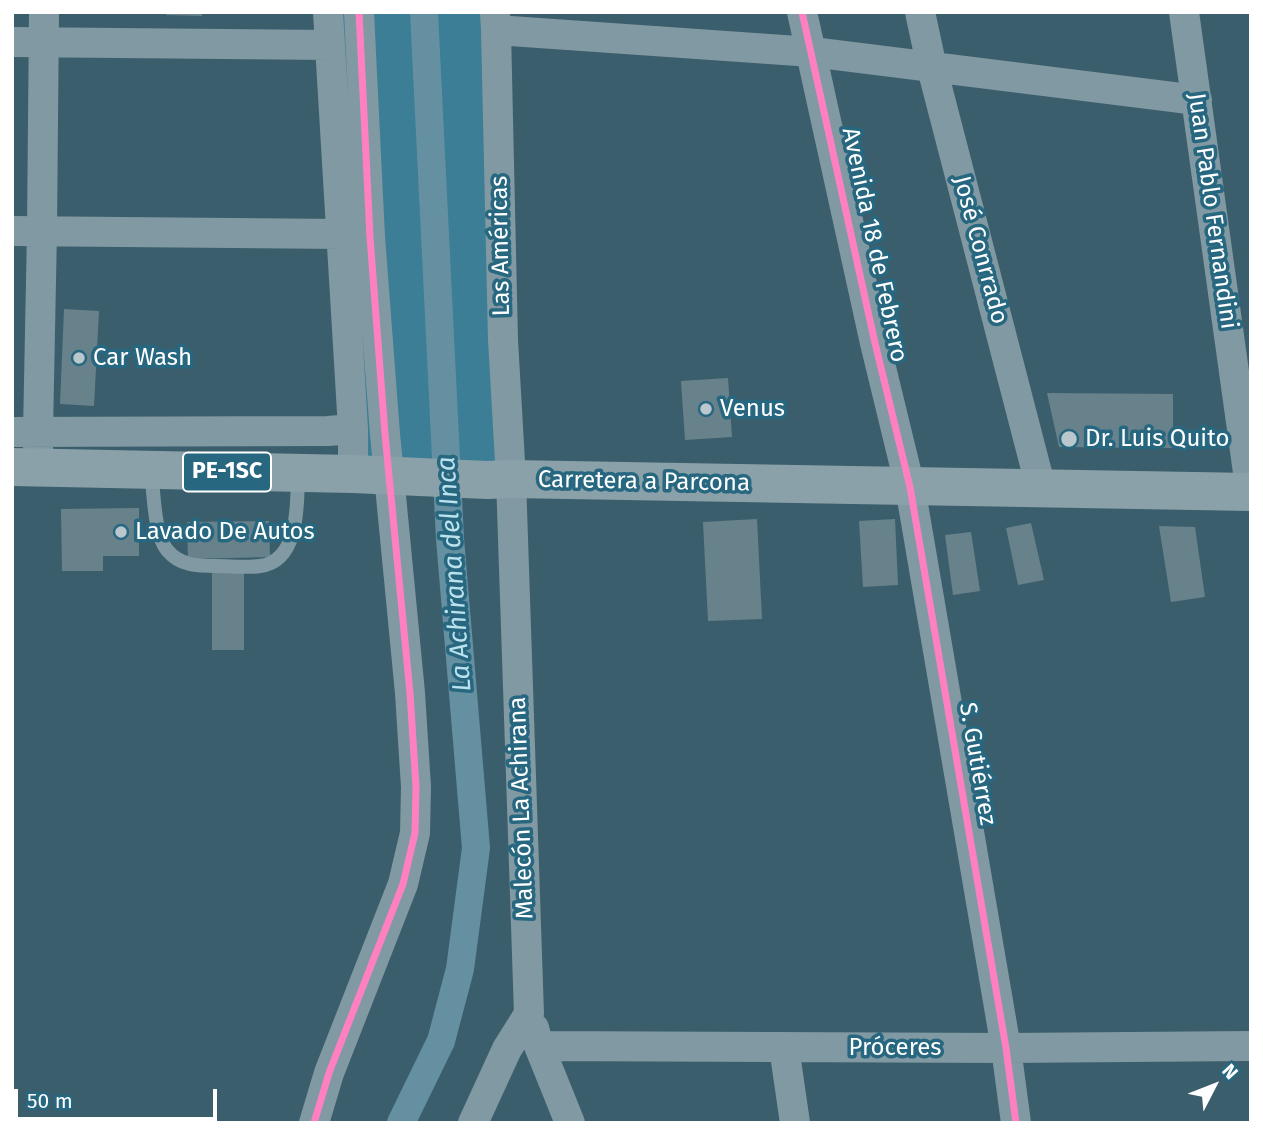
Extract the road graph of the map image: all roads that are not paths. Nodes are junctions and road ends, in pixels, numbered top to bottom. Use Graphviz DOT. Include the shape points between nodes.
graph roads {
  1 [pos="44,12"];
  2 [pos="328,12"];
  3 [pos="359,12"];
  4 [pos="803,12"];
  5 [pos="920,12"];
  6 [pos="1184,12"];
  7 [pos="495,21"];
  8 [pos="12,42"];
  9 [pos="43,43"];
  10 [pos="330,45"];
  11 [pos="812,52"];
  12 [pos="933,68"];
  13 [pos="1197,100"];
  14 [pos="12,230"];
  15 [pos="42,231"];
  16 [pos="342,234"];
  17 [pos="353,429"];
  18 [pos="25,450"];
  19 [pos="151,470"];
  20 [pos="298,473"];
  21 [pos="387,475"];
  22 [pos="499,479"];
  23 [pos="910,486"];
  24 [pos="1041,488"];
  25 [pos="1251,493"];
  26 [pos="529,1014"];
  27 [pos="539,1046"];
  28 [pos="1251,1046"];
  29 [pos="784,1047"];
  30 [pos="1006,1048"];
  31 [pos="314,1123"];
  32 [pos="473,1123"];
  33 [pos="570,1123"];
  34 [pos="796,1123"];
  35 [pos="1016,1123"];
  1 -- 9 [label="street"];
  2 -- 10 [label="street"];
  3 -- 21 [label="street"];
  4 -- 11 [label="street, Avenida 18 de Febrero"];
  5 -- 12 [label="street, José Conrrado"];
  6 -- 13 [label="street, Juan Pablo Fernandini"];
  7 -- 11 [label="street"];
  7 -- 22 [label="street, Las Américas" via="503,340"];
  8 -- 9 [label="street"];
  9 -- 10 [label="street"];
  9 -- 15 [label="street"];
  10 -- 16 [label="street"];
  11 -- 12 [label="street"];
  11 -- 23 [label="street, Avenida 18 de Febrero"];
  12 -- 13 [label="street"];
  12 -- 24 [label="street, José Conrrado"];
  13 -- 25 [label="street, Juan Pablo Fernandini"];
  14 -- 15 [label="street"];
  15 -- 16 [label="street"];
  15 -- 18 [label="street"];
  16 -- 17 [label="street"];
  17 -- 18 [label="street"];
  17 -- 21 [label="street"];
  18 -- 19 [label="main road, Carretera a Parcona / PE-1SC"];
  19 -- 20 [label="main road, Carretera a Parcona / PE-1SC"];
  19 -- 20 [label="lane" via="159,537 181,562 199,566 261,566 279,556 296,526"];
  20 -- 21 [label="main road, Carretera a Parcona / PE-1SC"];
  21 -- 22 [label="main road, Carretera a Parcona / PE-1SC"];
  21 -- 31 [label="street" via="410,693 415,833 403,884"];
  22 -- 23 [label="main road, Carretera a Parcona / PE-1SC"];
  22 -- 26 [label="street, Malecón La Achirana"];
  23 -- 24 [label="main road, Carretera a Parcona / PE-1SC"];
  23 -- 30 [label="street, S. Gutiérrez"];
  24 -- 25 [label="main road, Carretera a Parcona / PE-1SC"];
  26 -- 27 [label="street, Malecón La Achirana"];
  26 -- 32 [label="street" via="507,1049"];
  27 -- 29 [label="street, Próceres"];
  27 -- 33 [label="street, Malecón La Achirana"];
  28 -- 30 [label="street, Próceres"];
  29 -- 30 [label="street, Próceres"];
  29 -- 34 [label="street"];
  30 -- 35 [label="street, S. Gutiérrez"];
}
